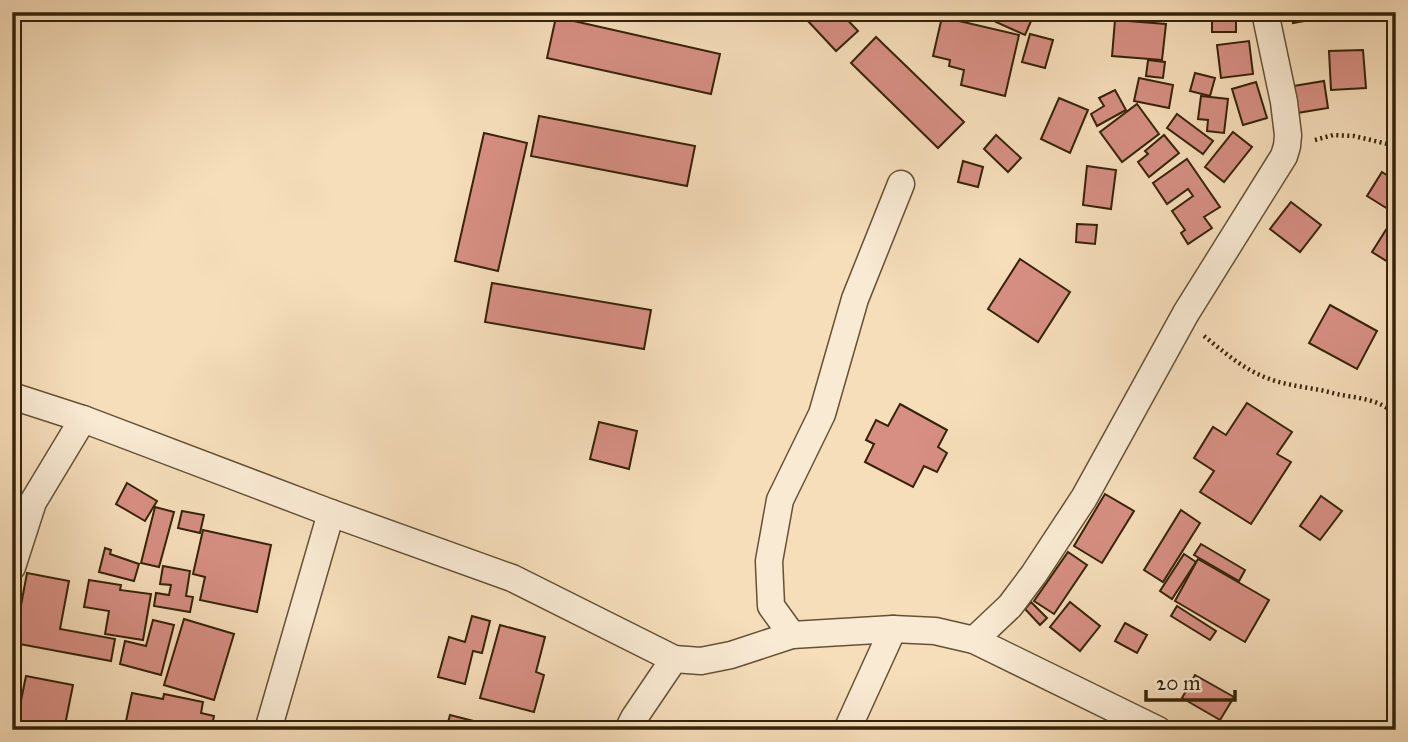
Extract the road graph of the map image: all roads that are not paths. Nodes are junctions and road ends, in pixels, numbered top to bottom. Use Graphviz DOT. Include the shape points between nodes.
graph roads {
  1 [pos="1265,12"];
  2 [pos="901,184"];
  3 [pos="12,396"];
  4 [pos="83,419"];
  5 [pos="331,513"];
  6 [pos="12,567"];
  7 [pos="893,629"];
  8 [pos="792,635"];
  9 [pos="974,640"];
  10 [pos="674,659"];
  11 [pos="268,730"];
  12 [pos="628,730"];
  13 [pos="848,730"];
  14 [pos="1158,730"];
  1 -- 9 [label="street" via="1284,102 1288,135 1284,156 1186,313 1084,498 1010,606"];
  2 -- 8 [label="street" via="855,299 822,414 780,500 769,561 771,606"];
  3 -- 4 [label="street"];
  4 -- 5 [label="street"];
  4 -- 6 [label="street" via="33,502"];
  5 -- 10 [label="street" via="512,578"];
  5 -- 11 [label="street"];
  7 -- 8 [label="street"];
  7 -- 9 [label="street" via="935,631"];
  7 -- 13 [label="street"];
  8 -- 10 [label="street" via="701,662"];
  9 -- 14 [label="street"];
  10 -- 12 [label="street"];
}
